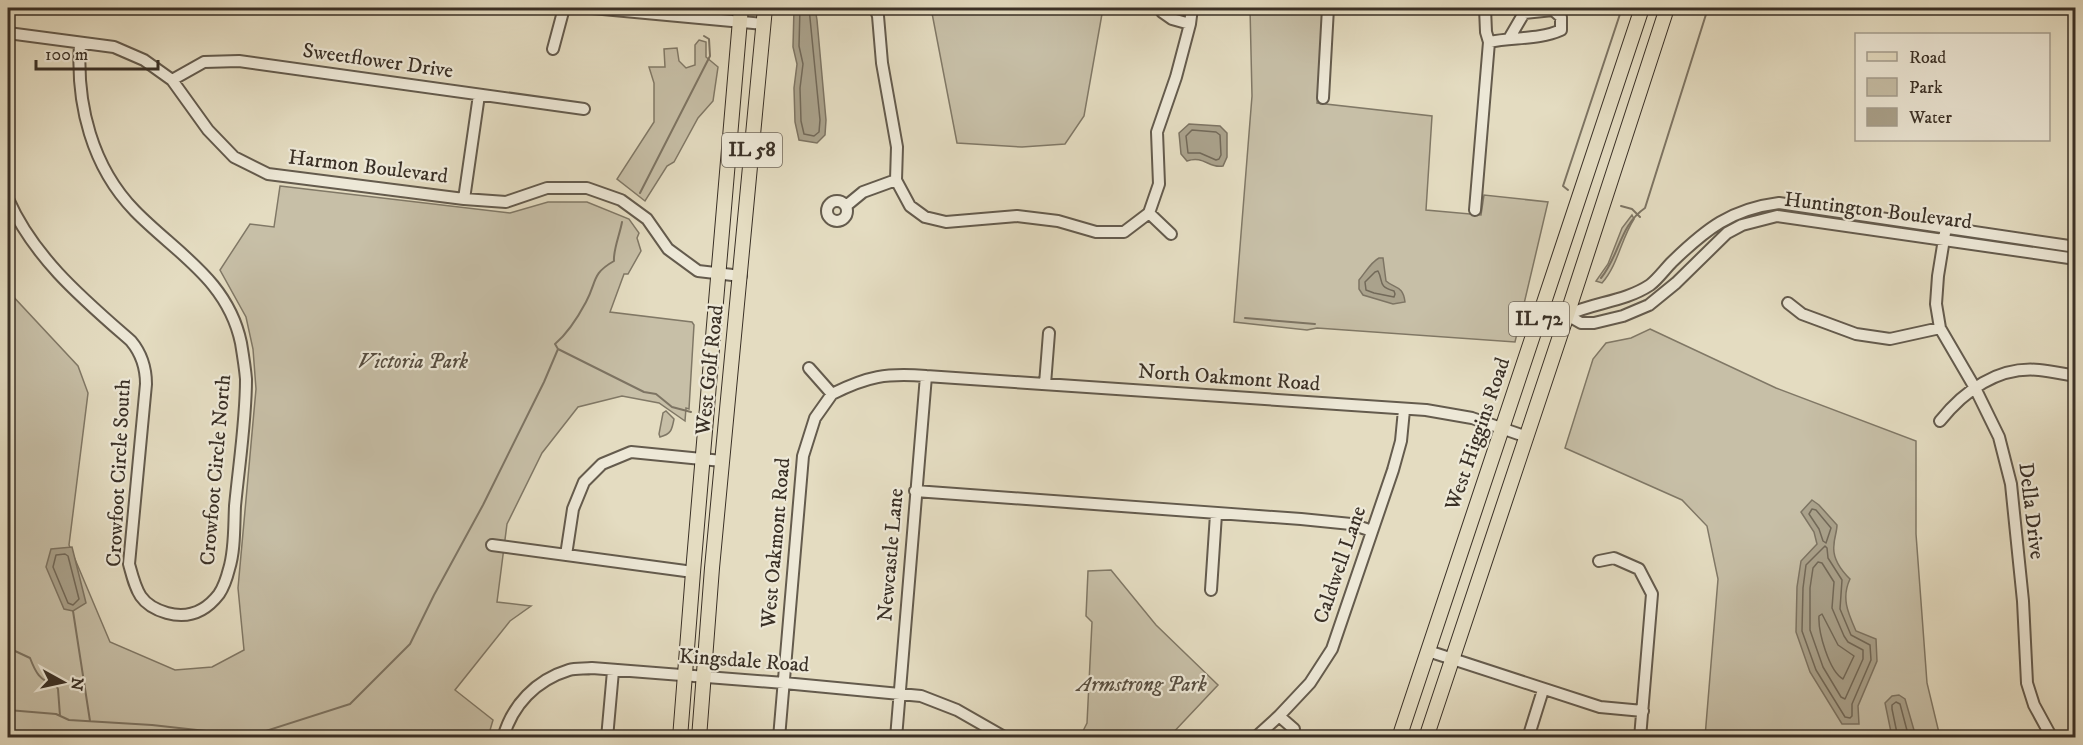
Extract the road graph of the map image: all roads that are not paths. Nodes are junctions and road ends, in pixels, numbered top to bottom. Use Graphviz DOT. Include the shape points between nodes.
graph roads {
  1 [pos="564,8"];
  2 [pos="592,8"];
  3 [pos="741,8"];
  4 [pos="765,8"];
  5 [pos="875,8"];
  6 [pos="1162,8"];
  7 [pos="1192,8"];
  8 [pos="1328,8"];
  9 [pos="1485,8"];
  10 [pos="1642,8"];
  11 [pos="1667,8"];
  12 [pos="739,22"];
  13 [pos="764,24"];
  14 [pos="1190,24"];
  15 [pos="8,33"];
  16 [pos="1510,38"];
  17 [pos="1489,42"];
  18 [pos="80,44"];
  19 [pos="553,49"];
  20 [pos="172,80"];
  21 [pos="479,95"];
  22 [pos="1323,98"];
  23 [pos="584,109"];
  24 [pos="896,180"];
  25 [pos="8,199"];
  26 [pos="464,199"];
  27 [pos="846,206"];
  28 [pos="1475,210"];
  29 [pos="1149,213"];
  30 [pos="1171,234"];
  31 [pos="1945,234"];
  32 [pos="2076,247"];
  33 [pos="2076,259"];
  34 [pos="717,273"];
  35 [pos="741,276"];
  36 [pos="1788,303"];
  37 [pos="1542,312"];
  38 [pos="1568,315"];
  39 [pos="1940,328"];
  40 [pos="1049,333"];
  41 [pos="809,368"];
  42 [pos="926,376"];
  43 [pos="2076,376"];
  44 [pos="1045,384"];
  45 [pos="1975,388"];
  46 [pos="832,393"];
  47 [pos="1404,410"];
  48 [pos="1940,421"];
  49 [pos="1501,428"];
  50 [pos="1527,437"];
  51 [pos="702,460"];
  52 [pos="722,461"];
  53 [pos="915,492"];
  54 [pos="1216,514"];
  55 [pos="1372,531"];
  56 [pos="492,545"];
  57 [pos="566,555"];
  58 [pos="1599,561"];
  59 [pos="693,572"];
  60 [pos="1211,590"];
  61 [pos="219,593"];
  62 [pos="1428,651"];
  63 [pos="1452,659"];
  64 [pos="613,671"];
  65 [pos="685,676"];
  66 [pos="703,677"];
  67 [pos="784,683"];
  68 [pos="1543,690"];
  69 [pos="899,693"];
  70 [pos="1643,711"];
  71 [pos="1279,716"];
  72 [pos="1294,729"];
  73 [pos="503,738"];
  74 [pos="607,738"];
  75 [pos="680,738"];
  76 [pos="699,738"];
  77 [pos="779,738"];
  78 [pos="896,738"];
  79 [pos="1006,738"];
  80 [pos="1255,738"];
  81 [pos="1399,738"];
  82 [pos="1426,738"];
  83 [pos="1528,738"];
  84 [pos="1640,738"];
  85 [pos="2052,738"];
  1 -- 19 [label="street"];
  2 -- 12 [label="street"];
  3 -- 12 [label="main road, West Golf Road / IL 58"];
  4 -- 13 [label="main road, West Golf Road / IL 58"];
  5 -- 24 [label="street" via="897,147"];
  6 -- 14 [label="street" via="1172,19"];
  7 -- 14 [label="street"];
  8 -- 22 [label="street"];
  9 -- 17 [label="street"];
  10 -- 37 [label="main road, West Higgins Road / IL 72"];
  11 -- 38 [label="main road, IL 72"];
  12 -- 13 [label="street"];
  12 -- 34 [label="main road, West Golf Road / IL 58"];
  13 -- 35 [label="main road, West Golf Road / IL 58"];
  14 -- 29 [label="street" via="1157,132 1159,184"];
  15 -- 18 [label="street, Harmon Boulevard"];
  16 -- 16 [label="street" via="1555,33 1562,30 1561,17 1553,10 1524,13"];
  16 -- 17 [label="street"];
  17 -- 28 [label="street"];
  18 -- 20 [label="street, Harmon Boulevard" via="114,47 144,60"];
  18 -- 61 [label="street, Crowfoot Circle North" via="82,110 100,160 130,206 210,280 229,310 240,341 246,378 244,412 230,568"];
  20 -- 21 [label="street, Sweetflower Drive" via="204,62 239,61"];
  20 -- 26 [label="street, Harmon Boulevard" via="208,130 234,157 268,174"];
  21 -- 23 [label="street, Sweetflower Drive"];
  21 -- 26 [label="street"];
  24 -- 27 [label="street" via="862,192"];
  24 -- 29 [label="street" via="910,206 925,217 946,222 1017,216 1058,221 1096,232 1124,232"];
  25 -- 61 [label="street, Crowfoot Circle South" via="15,216 51,266 131,340 140,354 146,384 129,564 136,592 153,609 175,615 201,612"];
  26 -- 34 [label="street, Harmon Boulevard" via="506,202 547,188 587,188 621,200 647,219 668,249 698,271"];
  29 -- 30 [label="street"];
  31 -- 32 [label="street, Huntington Boulevard"];
  31 -- 33 [label="street, Huntington Boulevard"];
  31 -- 38 [label="street, Huntington Boulevard" via="1779,203 1758,206 1741,211 1700,236 1652,284 1630,297 1584,307"];
  31 -- 38 [label="street, Huntington Boulevard" via="1777,216 1762,219 1727,233 1649,305 1594,322 1581,323"];
  31 -- 39 [label="street, Della Drive" via="1936,304"];
  34 -- 35 [label="street, Harmon Boulevard"];
  34 -- 51 [label="main road, West Golf Road / IL 58"];
  35 -- 52 [label="main road, West Golf Road / IL 58"];
  36 -- 39 [label="street" via="1816,321 1856,334 1890,339"];
  37 -- 38 [label="street, Huntington Boulevard"];
  37 -- 49 [label="main road, West Higgins Road / IL 72"];
  38 -- 50 [label="main road, IL 72"];
  39 -- 45 [label="street, Della Drive"];
  40 -- 44 [label="street"];
  41 -- 46 [label="street"];
  42 -- 44 [label="street, North Oakmont Road"];
  42 -- 46 [label="street, North Oakmont Road" via="881,375"];
  42 -- 53 [label="street, Newcastle Lane"];
  43 -- 45 [label="street" via="2019,370 2001,374"];
  44 -- 47 [label="street, North Oakmont Road"];
  45 -- 48 [label="street"];
  45 -- 85 [label="street, Della Drive" via="1999,437 2011,484 2027,682"];
  46 -- 67 [label="street, West Oakmont Road" via="814,418 802,456"];
  47 -- 49 [label="street, North Oakmont Road" via="1458,414"];
  47 -- 55 [label="street, Caldwell Lane" via="1401,441"];
  49 -- 50 [label="street, North Oakmont Road"];
  49 -- 62 [label="main road, West Higgins Road / IL 72"];
  50 -- 63 [label="main road, IL 72"];
  51 -- 52 [label="street"];
  51 -- 57 [label="street" via="631,452 602,464 584,482 573,509"];
  51 -- 59 [label="main road, West Golf Road / IL 58"];
  52 -- 66 [label="main road, West Golf Road / IL 58"];
  53 -- 54 [label="street"];
  53 -- 69 [label="street, Newcastle Lane"];
  54 -- 55 [label="street" via="1351,524"];
  54 -- 60 [label="street"];
  55 -- 71 [label="street, Caldwell Lane" via="1332,649 1310,683"];
  56 -- 57 [label="street"];
  57 -- 59 [label="street"];
  58 -- 70 [label="street" via="1614,558 1639,569 1652,594"];
  59 -- 65 [label="main road, West Golf Road / IL 58"];
  62 -- 63 [label="street"];
  62 -- 81 [label="main road, West Higgins Road / IL 72"];
  63 -- 68 [label="street"];
  63 -- 82 [label="main road, IL 72"];
  64 -- 65 [label="street, Kingsdale Road"];
  64 -- 73 [label="street, Kingsdale Road" via="570,670 548,679 520,703 507,721"];
  64 -- 74 [label="street"];
  65 -- 66 [label="street, Kingsdale Road"];
  65 -- 75 [label="main road, West Golf Road / IL 58"];
  66 -- 67 [label="street, Kingsdale Road"];
  66 -- 76 [label="main road, West Golf Road / IL 58"];
  67 -- 69 [label="street, Kingsdale Road"];
  67 -- 77 [label="street, West Oakmont Road"];
  68 -- 70 [label="street" via="1600,707"];
  68 -- 83 [label="street"];
  69 -- 78 [label="street, Newcastle Lane"];
  69 -- 79 [label="street, Kingsdale Road" via="940,702"];
  70 -- 84 [label="street"];
  71 -- 72 [label="street"];
  71 -- 80 [label="street, Caldwell Lane"];
}
